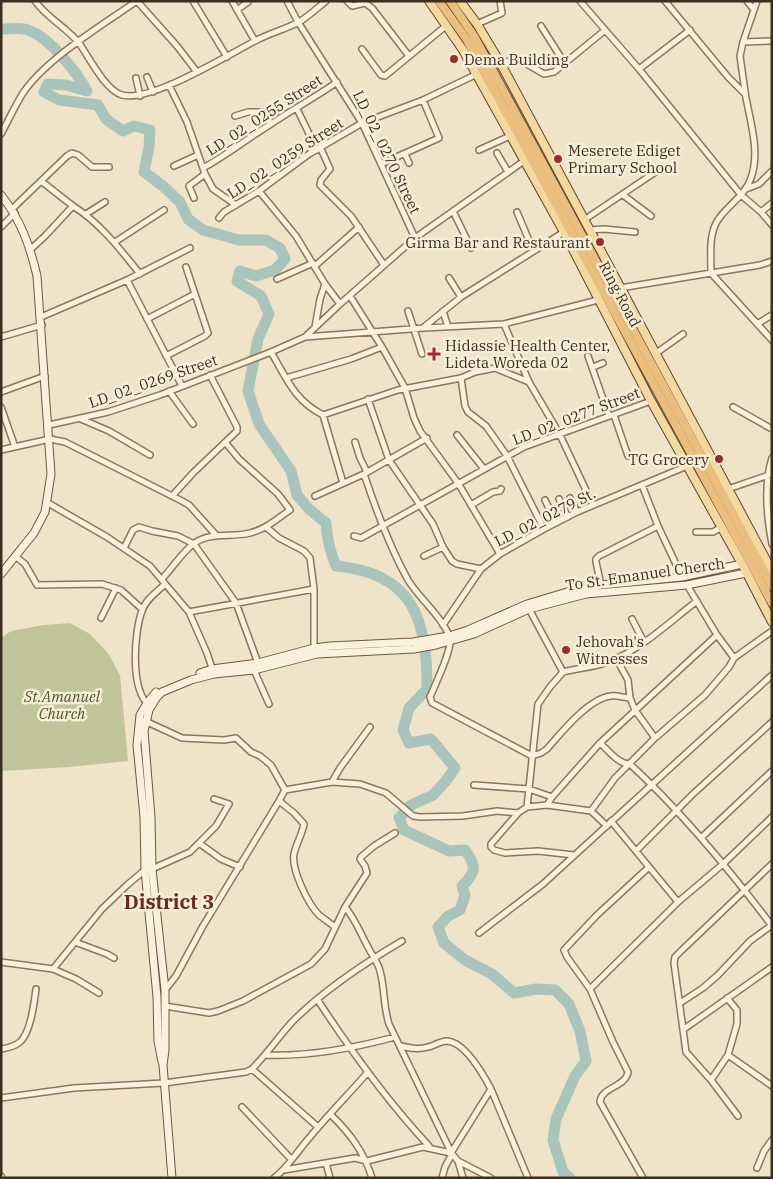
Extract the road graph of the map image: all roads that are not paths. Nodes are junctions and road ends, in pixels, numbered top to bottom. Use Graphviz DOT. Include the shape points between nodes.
graph roads {
  1 [pos="35,1"];
  2 [pos="137,1"];
  3 [pos="193,1"];
  4 [pos="232,1"];
  5 [pos="287,1"];
  6 [pos="326,1"];
  7 [pos="347,1"];
  8 [pos="429,1"];
  9 [pos="439,1"];
  10 [pos="450,1"];
  11 [pos="460,1"];
  12 [pos="500,1"];
  13 [pos="580,1"];
  14 [pos="665,1"];
  15 [pos="747,1"];
  16 [pos="757,1"];
  17 [pos="248,2"];
  18 [pos="237,10"];
  19 [pos="754,10"];
  20 [pos="298,22"];
  21 [pos="477,24"];
  22 [pos="447,25"];
  23 [pos="541,26"];
  24 [pos="690,30"];
  25 [pos="604,31"];
  26 [pos="255,41"];
  27 [pos="772,41"];
  28 [pos="78,42"];
  29 [pos="743,42"];
  30 [pos="362,49"];
  31 [pos="409,56"];
  32 [pos="227,57"];
  33 [pos="501,64"];
  34 [pos="565,64"];
  35 [pos="639,70"];
  36 [pos="197,72"];
  37 [pos="477,74"];
  38 [pos="147,77"];
  39 [pos="136,78"];
  40 [pos="337,82"];
  41 [pos="168,85"];
  42 [pos="153,92"];
  43 [pos="746,95"];
  44 [pos="140,96"];
  45 [pos="423,100"];
  46 [pos="297,109"];
  47 [pos="235,116"];
  48 [pos="362,123"];
  49 [pos="271,124"];
  50 [pos="1,134"];
  51 [pos="510,136"];
  52 [pos="319,150"];
  53 [pos="479,150"];
  54 [pos="497,153"];
  55 [pos="405,154"];
  56 [pos="198,155"];
  57 [pos="524,161"];
  58 [pos="409,163"];
  59 [pos="381,164"];
  60 [pos="174,166"];
  61 [pos="109,167"];
  62 [pos="657,171"];
  63 [pos="772,171"];
  64 [pos="204,172"];
  65 [pos="508,172"];
  66 [pos="41,181"];
  67 [pos="746,189"];
  68 [pos="259,191"];
  69 [pos="623,194"];
  70 [pos="1,195"];
  71 [pos="741,195"];
  72 [pos="194,198"];
  73 [pos="105,202"];
  74 [pos="772,203"];
  75 [pos="236,205"];
  76 [pos="73,206"];
  77 [pos="164,210"];
  78 [pos="14,211"];
  79 [pos="453,211"];
  80 [pos="517,212"];
  81 [pos="761,212"];
  82 [pos="86,214"];
  83 [pos="651,216"];
  84 [pos="219,218"];
  85 [pos="584,220"];
  86 [pos="772,226"];
  87 [pos="1,227"];
  88 [pos="360,227"];
  89 [pos="590,230"];
  90 [pos="564,232"];
  91 [pos="635,232"];
  92 [pos="415,238"];
  93 [pos="115,242"];
  94 [pos="190,248"];
  95 [pos="471,248"];
  96 [pos="31,249"];
  97 [pos="533,250"];
  98 [pos="772,262"];
  99 [pos="314,264"];
  100 [pos="384,265"];
  101 [pos="186,267"];
  102 [pos="711,273"];
  103 [pos="140,274"];
  104 [pos="450,278"];
  105 [pos="277,279"];
  106 [pos="127,280"];
  107 [pos="325,284"];
  108 [pos="620,288"];
  109 [pos="195,294"];
  110 [pos="350,296"];
  111 [pos="461,297"];
  112 [pos="598,300"];
  113 [pos="340,304"];
  114 [pos="408,310"];
  115 [pos="443,311"];
  116 [pos="772,315"];
  117 [pos="41,317"];
  118 [pos="147,319"];
  119 [pos="504,324"];
  120 [pos="757,324"];
  121 [pos="42,325"];
  122 [pos="315,327"];
  123 [pos="448,327"];
  124 [pos="424,328"];
  125 [pos="414,329"];
  126 [pos="373,332"];
  127 [pos="683,334"];
  128 [pos="305,337"];
  129 [pos="1,338"];
  130 [pos="772,340"];
  131 [pos="382,347"];
  132 [pos="271,352"];
  133 [pos="422,354"];
  134 [pos="655,354"];
  135 [pos="166,356"];
  136 [pos="588,356"];
  137 [pos="603,363"];
  138 [pos="593,367"];
  139 [pos="210,374"];
  140 [pos="45,376"];
  141 [pos="286,378"];
  142 [pos="461,378"];
  143 [pos="529,382"];
  144 [pos="182,386"];
  145 [pos="405,388"];
  146 [pos="169,391"];
  147 [pos="1,392"];
  148 [pos="368,399"];
  149 [pos="651,401"];
  150 [pos="1,407"];
  151 [pos="733,407"];
  152 [pos="323,414"];
  153 [pos="612,416"];
  154 [pos="80,419"];
  155 [pos="192,424"];
  156 [pos="49,425"];
  157 [pos="772,429"];
  158 [pos="559,433"];
  159 [pos="458,435"];
  160 [pos="427,438"];
  161 [pos="50,439"];
  162 [pos="225,442"];
  163 [pos="355,442"];
  164 [pos="15,447"];
  165 [pos="1,450"];
  166 [pos="150,455"];
  167 [pos="507,456"];
  168 [pos="628,456"];
  169 [pos="772,458"];
  170 [pos="389,460"];
  171 [pos="687,466"];
  172 [pos="484,470"];
  173 [pos="365,473"];
  174 [pos="769,475"];
  175 [pos="343,483"];
  176 [pos="458,483"];
  177 [pos="642,485"];
  178 [pos="501,489"];
  179 [pos="728,489"];
  180 [pos="172,496"];
  181 [pos="315,496"];
  182 [pos="570,498"];
  183 [pos="545,500"];
  184 [pos="559,500"];
  185 [pos="48,503"];
  186 [pos="420,504"];
  187 [pos="471,505"];
  188 [pos="593,505"];
  189 [pos="577,512"];
  190 [pos="568,517"];
  191 [pos="556,523"];
  192 [pos="658,526"];
  193 [pos="266,527"];
  194 [pos="382,527"];
  195 [pos="722,527"];
  196 [pos="544,529"];
  197 [pos="696,532"];
  198 [pos="216,535"];
  199 [pos="354,536"];
  200 [pos="194,544"];
  201 [pos="772,544"];
  202 [pos="443,547"];
  203 [pos="124,548"];
  204 [pos="500,554"];
  205 [pos="15,556"];
  206 [pos="424,556"];
  207 [pos="742,564"];
  208 [pos="481,568"];
  209 [pos="772,571"];
  210 [pos="746,573"];
  211 [pos="1,574"];
  212 [pos="682,577"];
  213 [pos="163,582"];
  214 [pos="601,585"];
  215 [pos="687,585"];
  216 [pos="772,586"];
  217 [pos="116,588"];
  218 [pos="314,589"];
  219 [pos="697,601"];
  220 [pos="236,603"];
  221 [pos="772,603"];
  222 [pos="142,609"];
  223 [pos="529,609"];
  224 [pos="189,612"];
  225 [pos="101,618"];
  226 [pos="632,619"];
  227 [pos="772,622"];
  228 [pos="443,625"];
  229 [pos="772,631"];
  230 [pos="717,635"];
  231 [pos="450,639"];
  232 [pos="644,642"];
  233 [pos="413,645"];
  234 [pos="314,648"];
  235 [pos="616,658"];
  236 [pos="734,658"];
  237 [pos="258,663"];
  238 [pos="254,670"];
  239 [pos="213,672"];
  240 [pos="563,672"];
  241 [pos="772,675"];
  242 [pos="630,698"];
  243 [pos="269,704"];
  244 [pos="149,705"];
  245 [pos="635,710"];
  246 [pos="145,721"];
  247 [pos="772,722"];
  248 [pos="370,727"];
  249 [pos="655,738"];
  250 [pos="600,743"];
  251 [pos="532,756"];
  252 [pos="630,764"];
  253 [pos="772,771"];
  254 [pos="332,782"];
  255 [pos="474,785"];
  256 [pos="653,785"];
  257 [pos="529,789"];
  258 [pos="285,790"];
  259 [pos="552,797"];
  260 [pos="214,800"];
  261 [pos="279,801"];
  262 [pos="547,805"];
  263 [pos="526,807"];
  264 [pos="676,810"];
  265 [pos="591,811"];
  266 [pos="518,813"];
  267 [pos="772,817"];
  268 [pos="611,821"];
  269 [pos="607,826"];
  270 [pos="396,833"];
  271 [pos="701,838"];
  272 [pos="200,843"];
  273 [pos="636,851"];
  274 [pos="574,855"];
  275 [pos="723,864"];
  276 [pos="772,864"];
  277 [pos="649,866"];
  278 [pos="240,867"];
  279 [pos="149,869"];
  280 [pos="744,890"];
  281 [pos="678,902"];
  282 [pos="345,907"];
  283 [pos="772,925"];
  284 [pos="335,926"];
  285 [pos="480,933"];
  286 [pos="402,941"];
  287 [pos="75,942"];
  288 [pos="114,958"];
  289 [pos="375,958"];
  290 [pos="1,962"];
  291 [pos="772,967"];
  292 [pos="53,970"];
  293 [pos="36,989"];
  294 [pos="165,990"];
  295 [pos="590,990"];
  296 [pos="99,992"];
  297 [pos="727,998"];
  298 [pos="317,1000"];
  299 [pos="680,1004"];
  300 [pos="165,1006"];
  301 [pos="684,1029"];
  302 [pos="395,1037"];
  303 [pos="401,1046"];
  304 [pos="349,1047"];
  305 [pos="1,1049"];
  306 [pos="159,1050"];
  307 [pos="265,1055"];
  308 [pos="728,1055"];
  309 [pos="163,1065"];
  310 [pos="252,1069"];
  311 [pos="368,1072"];
  312 [pos="711,1080"];
  313 [pos="163,1083"];
  314 [pos="772,1086"];
  315 [pos="490,1089"];
  316 [pos="1,1098"];
  317 [pos="242,1106"];
  318 [pos="330,1114"];
  319 [pos="738,1116"];
  320 [pos="318,1127"];
  321 [pos="772,1140"];
  322 [pos="429,1146"];
  323 [pos="452,1153"];
  324 [pos="291,1159"];
  325 [pos="458,1161"];
  326 [pos="367,1162"];
  327 [pos="326,1163"];
  328 [pos="757,1168"];
  329 [pos="284,1170"];
  330 [pos="170,1178"];
  331 [pos="274,1178"];
  332 [pos="330,1178"];
  333 [pos="372,1178"];
  334 [pos="442,1178"];
  335 [pos="463,1178"];
  336 [pos="491,1178"];
  337 [pos="528,1178"];
  338 [pos="643,1178"];
  1 -- 28 [label="street"];
  2 -- 28 [label="street"];
  2 -- 36 [label="street"];
  3 -- 32 [label="street"];
  4 -- 18 [label="street"];
  5 -- 20 [label="street, LD_02_0270 Street"];
  6 -- 20 [label="street"];
  7 -- 31 [label="street" via="352,6 365,3 372,8"];
  8 -- 22 [label="main road"];
  9 -- 221 [label="highway, Ring Road" via="467,40"];
  10 -- 216 [label="highway, Ring Road" via="470,30 520,120"];
  11 -- 21 [label="main road"];
  12 -- 21 [label="street" via="502,13"];
  13 -- 25 [label="street"];
  14 -- 24 [label="street"];
  15 -- 19 [label="street"];
  16 -- 19 [label="street"];
  17 -- 18 [label="street"];
  18 -- 26 [label="street"];
  19 -- 29 [label="street"];
  20 -- 26 [label="street"];
  20 -- 40 [label="street, LD_02_0270 Street"];
  21 -- 33 [label="main road"];
  22 -- 31 [label="street"];
  22 -- 37 [label="main road"];
  23 -- 34 [label="street"];
  24 -- 35 [label="street"];
  24 -- 43 [label="street"];
  25 -- 34 [label="street"];
  25 -- 35 [label="street"];
  26 -- 32 [label="street"];
  27 -- 29 [label="street"];
  28 -- 44 [label="street" via="116,93"];
  28 -- 50 [label="street" via="34,79"];
  29 -- 43 [label="street" via="740,56"];
  30 -- 31 [label="street" via="383,76"];
  32 -- 36 [label="street"];
  33 -- 34 [label="street" via="520,60 544,74"];
  33 -- 85 [label="main road"];
  35 -- 71 [label="street"];
  36 -- 41 [label="street"];
  37 -- 45 [label="street, LD_02_0259 Street"];
  37 -- 51 [label="main road"];
  38 -- 42 [label="street"];
  39 -- 44 [label="street"];
  40 -- 46 [label="street, LD_02_0255 Street"];
  40 -- 48 [label="street, LD_02_0270 Street"];
  41 -- 42 [label="street"];
  41 -- 56 [label="street" via="187,122"];
  42 -- 44 [label="street"];
  43 -- 67 [label="street" via="755,150 752,177"];
  45 -- 48 [label="street, LD_02_0259 Street"];
  45 -- 55 [label="street" via="439,138"];
  46 -- 49 [label="street, LD_02_0255 Street"];
  46 -- 52 [label="street"];
  47 -- 49 [label="street" via="263,112"];
  48 -- 52 [label="street, LD_02_0259 Street"];
  48 -- 59 [label="street, LD_02_0270 Street"];
  49 -- 64 [label="street, LD_02_0255 Street"];
  51 -- 53 [label="street"];
  51 -- 57 [label="main road"];
  52 -- 68 [label="street, LD_02_0259 Street"];
  52 -- 88 [label="street" via="330,169 320,185"];
  54 -- 65 [label="street"];
  55 -- 58 [label="street"];
  55 -- 59 [label="street"];
  56 -- 60 [label="street"];
  56 -- 64 [label="street"];
  57 -- 65 [label="street"];
  57 -- 90 [label="main road"];
  59 -- 92 [label="street, LD_02_0270 Street"];
  61 -- 66 [label="street" via="92,168 72,153"];
  62 -- 69 [label="street"];
  63 -- 67 [label="street" via="756,186"];
  64 -- 72 [label="street" via="189,186"];
  64 -- 75 [label="street" via="213,189"];
  65 -- 79 [label="street"];
  66 -- 76 [label="street"];
  66 -- 78 [label="street"];
  67 -- 71 [label="street"];
  68 -- 75 [label="street, LD_02_0259 Street"];
  68 -- 99 [label="street"];
  69 -- 83 [label="street"];
  69 -- 85 [label="street"];
  70 -- 78 [label="main road"];
  71 -- 81 [label="street"];
  71 -- 102 [label="street" via="714,228"];
  73 -- 82 [label="street"];
  74 -- 81 [label="street"];
  75 -- 84 [label="street, LD_02_0259 Street"];
  76 -- 82 [label="street"];
  76 -- 96 [label="street"];
  77 -- 93 [label="street"];
  78 -- 87 [label="street"];
  78 -- 96 [label="main road"];
  79 -- 92 [label="street"];
  79 -- 95 [label="street"];
  80 -- 97 [label="street"];
  81 -- 86 [label="street"];
  82 -- 93 [label="street"];
  85 -- 89 [label="main road"];
  88 -- 99 [label="street"];
  88 -- 100 [label="street"];
  89 -- 91 [label="street"];
  89 -- 108 [label="main road"];
  90 -- 97 [label="street"];
  90 -- 112 [label="main road"];
  92 -- 100 [label="street"];
  93 -- 103 [label="street"];
  94 -- 103 [label="street"];
  96 -- 117 [label="main road"];
  97 -- 111 [label="street"];
  98 -- 102 [label="street"];
  99 -- 105 [label="street"];
  99 -- 107 [label="street"];
  100 -- 110 [label="street"];
  101 -- 109 [label="street"];
  102 -- 108 [label="street"];
  102 -- 120 [label="street"];
  103 -- 106 [label="street"];
  104 -- 111 [label="street"];
  106 -- 117 [label="street"];
  106 -- 118 [label="street"];
  107 -- 113 [label="street"];
  107 -- 122 [label="street"];
  108 -- 134 [label="main road"];
  109 -- 118 [label="street"];
  109 -- 135 [label="street" via="208,333"];
  110 -- 113 [label="street"];
  110 -- 126 [label="street"];
  111 -- 115 [label="street"];
  112 -- 119 [label="street"];
  112 -- 149 [label="main road"];
  113 -- 122 [label="street"];
  114 -- 125 [label="street"];
  115 -- 123 [label="street"];
  115 -- 124 [label="street"];
  116 -- 120 [label="street"];
  117 -- 121 [label="main road"];
  118 -- 135 [label="street"];
  119 -- 123 [label="street"];
  119 -- 143 [label="street"];
  120 -- 130 [label="street"];
  121 -- 129 [label="street"];
  121 -- 140 [label="main road"];
  122 -- 128 [label="street"];
  123 -- 124 [label="street"];
  124 -- 125 [label="street"];
  125 -- 126 [label="street"];
  125 -- 133 [label="street"];
  126 -- 128 [label="street"];
  126 -- 131 [label="street"];
  127 -- 134 [label="street"];
  128 -- 132 [label="street"];
  131 -- 141 [label="street"];
  131 -- 145 [label="street"];
  132 -- 139 [label="street, LD_02_0269 Street"];
  132 -- 141 [label="street"];
  134 -- 179 [label="main road"];
  135 -- 144 [label="street"];
  136 -- 138 [label="street"];
  137 -- 138 [label="street"];
  138 -- 153 [label="street"];
  139 -- 144 [label="street, LD_02_0269 Street"];
  139 -- 162 [label="street" via="237,427 235,435"];
  140 -- 147 [label="street"];
  140 -- 156 [label="main road"];
  141 -- 152 [label="street" via="302,402"];
  142 -- 143 [label="street" via="495,368"];
  142 -- 145 [label="street"];
  142 -- 167 [label="street" via="468,412 486,426"];
  143 -- 158 [label="street"];
  144 -- 146 [label="street, LD_02_0269 Street"];
  145 -- 148 [label="street"];
  145 -- 160 [label="street" via="414,418"];
  146 -- 154 [label="street, LD_02_0269 Street"];
  146 -- 155 [label="street"];
  148 -- 152 [label="street"];
  148 -- 170 [label="street"];
  149 -- 153 [label="street, LD_02_0277 Street"];
  149 -- 171 [label="main road"];
  150 -- 164 [label="street"];
  151 -- 157 [label="street"];
  152 -- 175 [label="street"];
  153 -- 158 [label="street, LD_02_0277 Street"];
  153 -- 168 [label="street"];
  154 -- 156 [label="street, LD_02_0269 Street"];
  154 -- 166 [label="street" via="109,431"];
  156 -- 161 [label="main road"];
  158 -- 167 [label="street, LD_02_0277 Street"];
  158 -- 188 [label="street"];
  159 -- 172 [label="street"];
  160 -- 170 [label="street"];
  160 -- 176 [label="street"];
  161 -- 164 [label="street"];
  161 -- 180 [label="street" via="65,442"];
  161 -- 185 [label="main road"];
  162 -- 180 [label="street"];
  162 -- 193 [label="street" via="290,510"];
  163 -- 173 [label="street"];
  164 -- 165 [label="street"];
  167 -- 172 [label="street, LD_02_0277 Street"];
  167 -- 196 [label="street"];
  169 -- 174 [label="street"];
  170 -- 173 [label="street"];
  170 -- 186 [label="street"];
  171 -- 177 [label="street, LD_02_0279 St."];
  171 -- 195 [label="main road"];
  172 -- 176 [label="street, LD_02_0277 Street"];
  173 -- 175 [label="street"];
  173 -- 194 [label="street"];
  174 -- 179 [label="street"];
  174 -- 201 [label="street"];
  175 -- 181 [label="street"];
  176 -- 186 [label="street, LD_02_0277 Street"];
  176 -- 187 [label="street"];
  177 -- 188 [label="street, LD_02_0279 St."];
  177 -- 192 [label="street"];
  178 -- 187 [label="street"];
  179 -- 209 [label="main road"];
  180 -- 198 [label="street" via="189,505"];
  182 -- 189 [label="street"];
  183 -- 191 [label="street"];
  184 -- 190 [label="street"];
  185 -- 203 [label="street"];
  185 -- 205 [label="main road" via="34,533"];
  186 -- 194 [label="street, LD_02_0277 Street"];
  186 -- 202 [label="street"];
  187 -- 204 [label="street"];
  188 -- 189 [label="street, LD_02_0279 St."];
  189 -- 190 [label="street, LD_02_0279 St."];
  190 -- 191 [label="street, LD_02_0279 St."];
  191 -- 196 [label="street, LD_02_0279 St."];
  192 -- 212 [label="street"];
  192 -- 214 [label="street" via="596,559"];
  193 -- 198 [label="street" via="240,535"];
  193 -- 218 [label="street" via="310,558"];
  194 -- 199 [label="street, LD_02_0277 Street" via="360,538"];
  194 -- 228 [label="street" via="409,582"];
  195 -- 197 [label="street" via="713,532"];
  195 -- 207 [label="main road"];
  196 -- 204 [label="street, LD_02_0279 St."];
  198 -- 200 [label="street"];
  200 -- 203 [label="street" via="178,536 139,527 133,530"];
  200 -- 213 [label="street"];
  200 -- 220 [label="street"];
  202 -- 206 [label="street"];
  202 -- 208 [label="street" via="456,564"];
  203 -- 213 [label="street" via="150,566"];
  204 -- 208 [label="street, LD_02_0279 St."];
  205 -- 211 [label="main road"];
  205 -- 217 [label="street" via="25,564 37,585 94,584"];
  207 -- 210 [label="main road"];
  207 -- 212 [label="main road, To St. Emanuel Cherch"];
  208 -- 228 [label="street, LD_02_0279 St."];
  210 -- 215 [label="main road, To St. Emanuel Cherch"];
  210 -- 227 [label="main road"];
  212 -- 214 [label="main road, To St. Emanuel Cherch"];
  213 -- 222 [label="street"];
  213 -- 224 [label="street"];
  214 -- 231 [label="main road, To St. Emanuel Cherch" via="528,604"];
  215 -- 219 [label="street"];
  215 -- 223 [label="main road, To St. Emanuel Cherch" via="586,594"];
  217 -- 222 [label="street"];
  217 -- 225 [label="street"];
  218 -- 220 [label="street"];
  218 -- 234 [label="street"];
  219 -- 230 [label="street"];
  219 -- 232 [label="street"];
  220 -- 224 [label="street"];
  220 -- 237 [label="street"];
  222 -- 244 [label="street" via="137,628 135,673 138,689"];
  223 -- 231 [label="main road, To St. Emanuel Cherch" via="474,634"];
  223 -- 240 [label="street"];
  224 -- 239 [label="street"];
  226 -- 232 [label="street"];
  228 -- 231 [label="street"];
  229 -- 236 [label="street"];
  230 -- 236 [label="street"];
  230 -- 245 [label="street"];
  231 -- 233 [label="main road, To St. Emanuel Cherch"];
  231 -- 251 [label="street" via="430,700"];
  232 -- 235 [label="street"];
  233 -- 234 [label="main road"];
  233 -- 238 [label="main road" via="317,654"];
  234 -- 237 [label="main road"];
  235 -- 240 [label="street" via="594,667"];
  235 -- 242 [label="street" via="628,680"];
  236 -- 249 [label="street" via="705,695"];
  237 -- 239 [label="main road"];
  238 -- 239 [label="main road"];
  238 -- 243 [label="street"];
  239 -- 244 [label="main road" via="162,692"];
  240 -- 251 [label="street" via="538,704"];
  241 -- 256 [label="street"];
  242 -- 245 [label="street"];
  242 -- 251 [label="street" via="612,695 593,703 547,749"];
  244 -- 246 [label="main road"];
  244 -- 279 [label="main road" via="140,715 137,745"];
  245 -- 249 [label="street"];
  245 -- 250 [label="street"];
  246 -- 258 [label="street" via="182,738 236,738 271,765"];
  246 -- 279 [label="main road" via="144,744 152,817"];
  247 -- 264 [label="street"];
  248 -- 254 [label="street"];
  249 -- 252 [label="street"];
  250 -- 252 [label="street" via="620,762"];
  250 -- 259 [label="street"];
  251 -- 257 [label="street"];
  252 -- 256 [label="street"];
  252 -- 265 [label="street" via="615,778"];
  253 -- 271 [label="street"];
  254 -- 258 [label="street"];
  254 -- 266 [label="street" via="360,784 386,793 413,816"];
  255 -- 257 [label="street"];
  256 -- 264 [label="street"];
  256 -- 268 [label="street"];
  257 -- 259 [label="street"];
  257 -- 263 [label="street"];
  258 -- 261 [label="street"];
  259 -- 262 [label="street"];
  260 -- 272 [label="street" via="229,804 216,826"];
  261 -- 278 [label="street"];
  261 -- 284 [label="street" via="304,824 294,852 293,863 298,879 318,914"];
  262 -- 263 [label="street"];
  262 -- 265 [label="street"];
  263 -- 266 [label="street"];
  264 -- 271 [label="street"];
  264 -- 273 [label="street"];
  265 -- 269 [label="street"];
  266 -- 274 [label="street" via="491,844 494,850"];
  267 -- 275 [label="street"];
  268 -- 269 [label="street"];
  268 -- 273 [label="street"];
  269 -- 274 [label="street"];
  270 -- 282 [label="street" via="361,857 367,873"];
  271 -- 275 [label="street"];
  272 -- 278 [label="street" via="221,859"];
  272 -- 279 [label="street" via="190,852"];
  273 -- 277 [label="street"];
  274 -- 285 [label="street"];
  275 -- 280 [label="street"];
  275 -- 281 [label="street"];
  276 -- 280 [label="street"];
  277 -- 281 [label="street"];
  277 -- 295 [label="street" via="564,950"];
  278 -- 294 [label="street"];
  279 -- 287 [label="street" via="102,909"];
  279 -- 294 [label="main road"];
  279 -- 306 [label="main road"];
  280 -- 283 [label="street"];
  280 -- 299 [label="street" via="675,957"];
  281 -- 295 [label="street"];
  282 -- 284 [label="street"];
  282 -- 289 [label="street"];
  283 -- 299 [label="street" via="750,941 703,988"];
  284 -- 300 [label="street" via="325,950 316,960 227,1009 209,1013"];
  286 -- 289 [label="street"];
  287 -- 288 [label="street"];
  287 -- 292 [label="street"];
  289 -- 298 [label="street"];
  289 -- 302 [label="street" via="381,976 385,1013"];
  290 -- 292 [label="street"];
  291 -- 297 [label="street"];
  292 -- 296 [label="street"];
  293 -- 305 [label="street" via="25,1037 16,1045"];
  294 -- 300 [label="main road"];
  295 -- 338 [label="street" via="628,1072 625,1079 603,1094 600,1102"];
  297 -- 301 [label="street"];
  297 -- 308 [label="street" via="738,1015"];
  298 -- 304 [label="street"];
  298 -- 307 [label="street"];
  299 -- 301 [label="street"];
  300 -- 309 [label="main road"];
  301 -- 312 [label="street" via="686,1052"];
  302 -- 303 [label="street"];
  302 -- 304 [label="street"];
  303 -- 315 [label="street" via="420,1049 446,1041 455,1044 463,1048"];
  303 -- 323 [label="street"];
  304 -- 307 [label="street" via="302,1054"];
  304 -- 311 [label="street"];
  306 -- 309 [label="main road"];
  306 -- 313 [label="main road"];
  307 -- 310 [label="street"];
  308 -- 312 [label="street"];
  308 -- 314 [label="street"];
  309 -- 313 [label="main road"];
  310 -- 313 [label="street" via="237,1074"];
  310 -- 320 [label="street"];
  311 -- 318 [label="street"];
  311 -- 322 [label="street" via="400,1115"];
  312 -- 319 [label="street"];
  313 -- 316 [label="street" via="74,1088"];
  313 -- 330 [label="main road"];
  315 -- 323 [label="street"];
  315 -- 337 [label="street"];
  317 -- 324 [label="street"];
  318 -- 320 [label="street"];
  318 -- 326 [label="street" via="351,1135"];
  320 -- 324 [label="street"];
  321 -- 328 [label="street"];
  322 -- 323 [label="street"];
  322 -- 326 [label="street"];
  323 -- 325 [label="street"];
  323 -- 334 [label="street"];
  324 -- 329 [label="street"];
  325 -- 335 [label="street"];
  325 -- 336 [label="street"];
  326 -- 327 [label="street" via="355,1158"];
  326 -- 333 [label="street"];
  327 -- 329 [label="street"];
  327 -- 332 [label="street"];
  329 -- 331 [label="street"];
}
